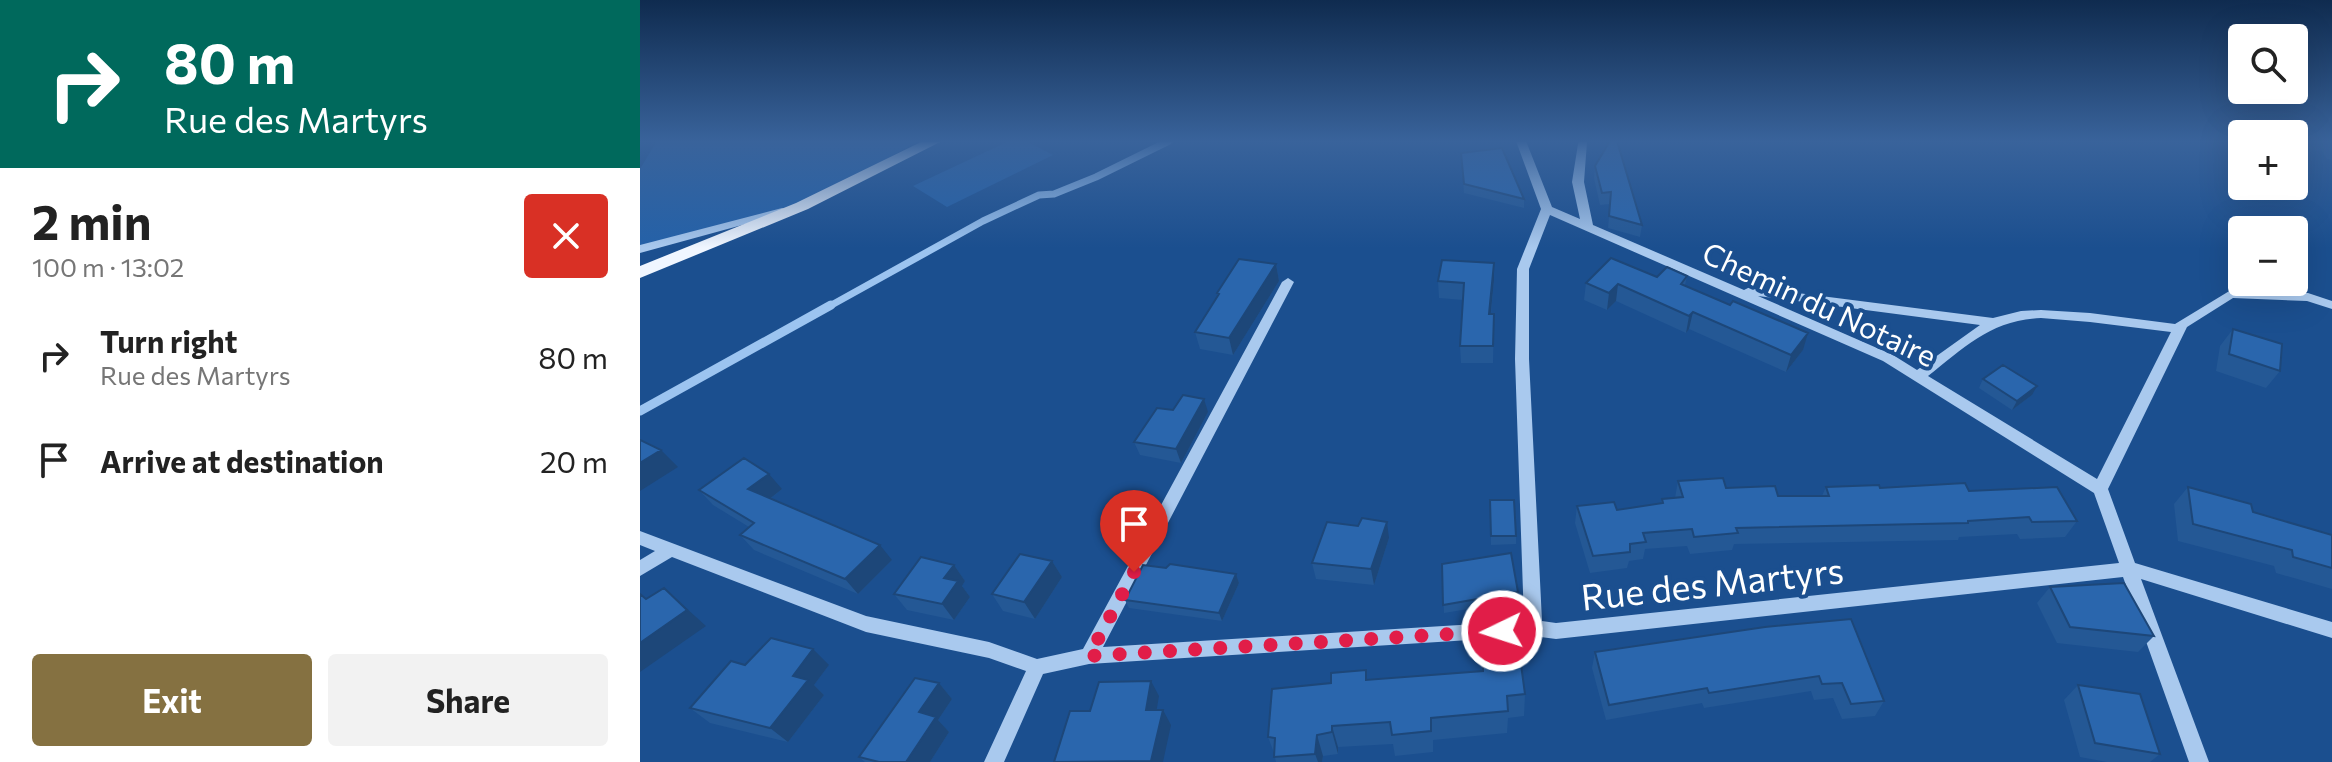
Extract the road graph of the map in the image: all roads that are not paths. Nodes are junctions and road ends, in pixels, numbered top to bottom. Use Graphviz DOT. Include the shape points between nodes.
graph roads {
  1 [pos="862,177"];
  2 [pos="1535,177"];
  3 [pos="1579,177"];
  4 [pos="802,206"];
  5 [pos="1547,209"];
  6 [pos="1587,226"];
  7 [pos="640,249"];
  8 [pos="640,272"];
  9 [pos="1288,282"];
  10 [pos="1734,289"];
  11 [pos="2332,305"];
  12 [pos="1996,323"];
  13 [pos="2179,329"];
  14 [pos="1918,376"];
  15 [pos="2100,489"];
  16 [pos="640,538"];
  17 [pos="670,550"];
  18 [pos="640,569"];
  19 [pos="2131,569"];
  20 [pos="1533,628"];
  21 [pos="2332,630"];
  22 [pos="1089,656"];
  23 [pos="1037,667"];
  24 [pos="994,762"];
  25 [pos="2199,762"];
  1 -- 4 [label="main road"];
  2 -- 5 [label="street"];
  3 -- 6 [label="street"];
  4 -- 7 [label="street"];
  4 -- 8 [label="main road"];
  5 -- 6 [label="street, Chemin du Notaire"];
  5 -- 20 [label="street" via="1523,269"];
  6 -- 10 [label="street, Chemin du Notaire"];
  9 -- 22 [label="street"];
  10 -- 12 [label="street"];
  10 -- 14 [label="street, Chemin du Notaire"];
  11 -- 13 [label="street" via="2308,297 2231,294"];
  12 -- 13 [label="street" via="2009,316 2065,315"];
  12 -- 14 [label="street"];
  13 -- 15 [label="street"];
  14 -- 15 [label="street, Chemin du Notaire"];
  15 -- 19 [label="street"];
  16 -- 17 [label="street"];
  17 -- 18 [label="street"];
  17 -- 23 [label="street" via="866,624 989,650"];
  19 -- 20 [label="street, Rue des Martyrs" via="1556,631"];
  19 -- 21 [label="street, Rue des Martyrs"];
  19 -- 25 [label="street"];
  20 -- 22 [label="street, Rue des Martyrs"];
  22 -- 23 [label="street, Rue des Martyrs"];
  23 -- 24 [label="street"];
}
